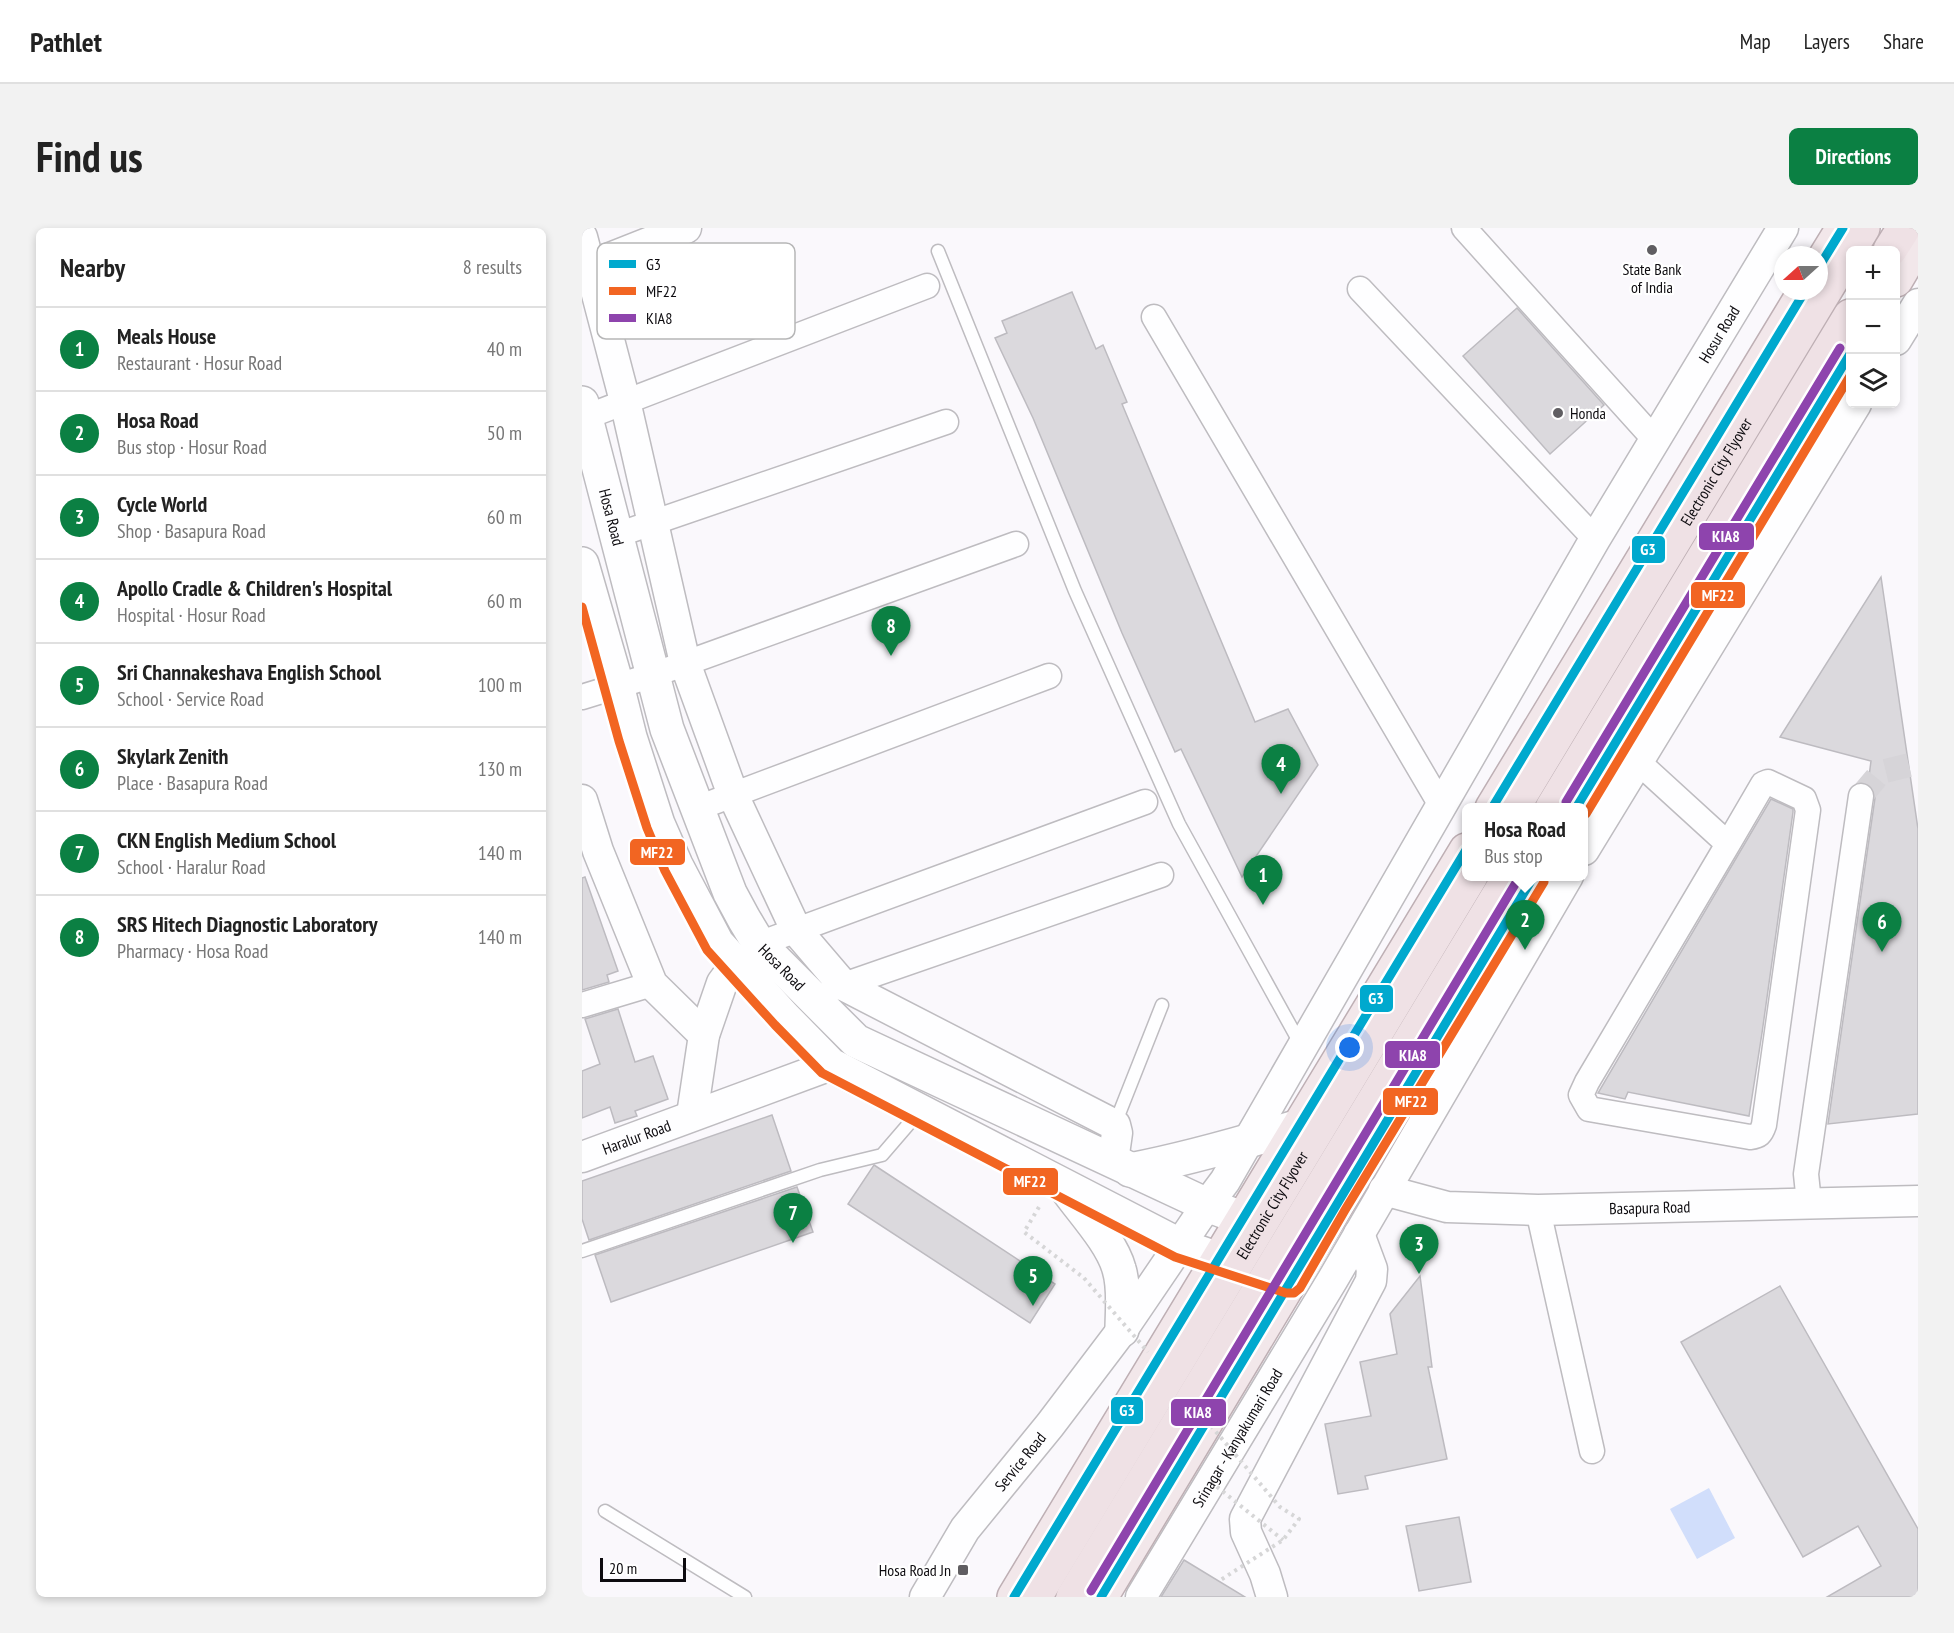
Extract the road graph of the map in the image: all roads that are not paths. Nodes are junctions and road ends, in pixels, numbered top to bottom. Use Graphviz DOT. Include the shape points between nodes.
graph roads {
  1 [pos="686,228"];
  2 [pos="1464,228"];
  3 [pos="1783,228"];
  4 [pos="1843,228"];
  5 [pos="1863,228"];
  6 [pos="1904,228"];
  7 [pos="582,237"];
  8 [pos="648,243"];
  9 [pos="1918,243"];
  10 [pos="1893,246"];
  11 [pos="938,251"];
  12 [pos="1828,252"];
  13 [pos="586,268"];
  14 [pos="1900,273"];
  15 [pos="927,286"];
  16 [pos="1360,289"];
  17 [pos="1800,300"];
  18 [pos="1918,304"];
  19 [pos="597,306"];
  20 [pos="1154,317"];
  21 [pos="1846,324"];
  22 [pos="1900,333"];
  23 [pos="795,336"];
  24 [pos="607,339"];
  25 [pos="788,339"];
  26 [pos="1846,362"];
  27 [pos="625,401"];
  28 [pos="1855,408"];
  29 [pos="584,410"];
  30 [pos="946,422"];
  31 [pos="1655,440"];
  32 [pos="654,522"];
  33 [pos="617,535"];
  34 [pos="1595,539"];
  35 [pos="1016,544"];
  36 [pos="582,564"];
  37 [pos="685,663"];
  38 [pos="653,675"];
  39 [pos="1049,676"];
  40 [pos="617,685"];
  41 [pos="582,697"];
  42 [pos="1636,760"];
  43 [pos="733,795"];
  44 [pos="1862,796"];
  45 [pos="582,800"];
  46 [pos="1145,802"];
  47 [pos="1494,803"];
  48 [pos="1515,803"];
  49 [pos="1554,803"];
  50 [pos="1578,803"];
  51 [pos="1442,807"];
  52 [pos="698,808"];
  53 [pos="1588,842"];
  54 [pos="1728,844"];
  55 [pos="590,854"];
  56 [pos="1462,858"];
  57 [pos="1161,875"];
  58 [pos="1469,881"];
  59 [pos="1507,881"];
  60 [pos="1531,881"];
  61 [pos="1565,881"];
  62 [pos="796,930"];
  63 [pos="748,954"];
  64 [pos="652,984"];
  65 [pos="843,985"];
  66 [pos="811,996"];
  67 [pos="582,1005"];
  68 [pos="1162,1005"];
  69 [pos="704,1035"];
  70 [pos="1302,1046"];
  71 [pos="831,1065"];
  72 [pos="920,1111"];
  73 [pos="692,1115"];
  74 [pos="1114,1125"];
  75 [pos="1299,1126"];
  76 [pos="1247,1142"];
  77 [pos="582,1157"];
  78 [pos="1121,1165"];
  79 [pos="1066,1187"];
  80 [pos="1384,1190"];
  81 [pos="1918,1200"];
  82 [pos="1809,1203"];
  83 [pos="1207,1205"];
  84 [pos="1538,1210"];
  85 [pos="1242,1220"];
  86 [pos="1359,1234"];
  87 [pos="1312,1243"];
  88 [pos="1181,1246"];
  89 [pos="582,1251"];
  90 [pos="1218,1259"];
  91 [pos="1290,1282"];
  92 [pos="1122,1330"];
  93 [pos="1592,1451"];
  94 [pos="605,1511"];
  95 [pos="745,1597"];
  96 [pos="925,1597"];
  97 [pos="1014,1597"];
  98 [pos="1035,1597"];
  99 [pos="1073,1597"];
  100 [pos="1101,1597"];
  101 [pos="1141,1597"];
  102 [pos="1272,1597"];
  1 -- 8 [label="street"];
  2 -- 31 [label="street"];
  3 -- 31 [label="street, Hosur Road"];
  4 -- 12 [label="highway"];
  5 -- 48 [label="highway, Electronic City Flyover"];
  6 -- 10 [label="highway"];
  7 -- 13 [label="street"];
  9 -- 14 [label="highway"];
  11 -- 70 [label="lane" via="1075,591 1179,824"];
  13 -- 19 [label="street"];
  15 -- 23 [label="street"];
  16 -- 34 [label="street"];
  17 -- 47 [label="highway"];
  18 -- 22 [label="street"];
  20 -- 51 [label="street"];
  21 -- 49 [label="highway, Electronic City Flyover"];
  24 -- 27 [label="street"];
  25 -- 27 [label="street"];
  26 -- 50 [label="highway"];
  27 -- 29 [label="street"];
  27 -- 32 [label="street"];
  28 -- 42 [label="street"];
  29 -- 33 [label="main road, Hosa Road"];
  30 -- 32 [label="street"];
  31 -- 34 [label="street, Hosur Road"];
  32 -- 33 [label="street"];
  32 -- 37 [label="street"];
  33 -- 38 [label="main road, Hosa Road"];
  34 -- 51 [label="street, Hosur Road"];
  35 -- 37 [label="street"];
  36 -- 40 [label="main road, Hosa Road"];
  37 -- 38 [label="street"];
  37 -- 43 [label="street"];
  38 -- 40 [label="street"];
  38 -- 52 [label="main road, Hosa Road" via="667,729"];
  39 -- 43 [label="street"];
  40 -- 41 [label="street"];
  40 -- 63 [label="main road, Hosa Road" via="658,824 675,865 717,943"];
  42 -- 53 [label="street"];
  42 -- 54 [label="street"];
  43 -- 52 [label="street"];
  43 -- 62 [label="street"];
  44 -- 82 [label="street" via="1806,1174"];
  45 -- 55 [label="street"];
  46 -- 62 [label="street"];
  51 -- 70 [label="street, Service Road"];
  52 -- 63 [label="main road, Hosa Road" via="744,919"];
  54 -- 54 [label="street" via="1763,784 1768,782 1804,799 1808,810 1761,1133 1750,1137 1588,1109 1581,1095 1587,1082"];
  55 -- 64 [label="street"];
  56 -- 75 [label="highway"];
  57 -- 65 [label="street"];
  58 -- 98 [label="highway, Electronic City Flyover, bridge"];
  59 -- 99 [label="highway, Electronic City Flyover, bridge"];
  60 -- 87 [label="highway"];
  61 -- 80 [label="street, Srinagar - Kanyakumari Road"];
  62 -- 63 [label="street"];
  62 -- 65 [label="street"];
  63 -- 66 [label="main road, Hosa Road"];
  63 -- 69 [label="street" via="722,983"];
  63 -- 71 [label="main road, Hosa Road" via="784,1017"];
  64 -- 67 [label="street"];
  64 -- 69 [label="street"];
  65 -- 66 [label="street"];
  65 -- 74 [label="street"];
  66 -- 78 [label="main road, Hosa Road" via="856,1041"];
  68 -- 74 [label="lane"];
  69 -- 73 [label="street"];
  70 -- 76 [label="street, Service Road"];
  71 -- 72 [label="main road, Hosa Road"];
  71 -- 73 [label="street, Haralur Road"];
  72 -- 79 [label="main road, Hosa Road"];
  72 -- 89 [label="lane" via="882,1155 820,1170"];
  73 -- 77 [label="street, Haralur Road"];
  74 -- 78 [label="street"];
  75 -- 76 [label="main road"];
  75 -- 85 [label="highway"];
  76 -- 78 [label="main road" via="1178,1161"];
  76 -- 83 [label="street, Service Road"];
  78 -- 83 [label="main road, Hosa Road"];
  79 -- 88 [label="main road, Hosa Road"];
  79 -- 92 [label="main road" via="1119,1269"];
  80 -- 84 [label="street, Basapura Road" via="1447,1207"];
  80 -- 86 [label="street, Srinagar - Kanyakumari Road"];
  81 -- 82 [label="street, Basapura Road"];
  82 -- 84 [label="street, Basapura Road"];
  83 -- 85 [label="main road, Hosa Road"];
  83 -- 88 [label="street, Service Road"];
  84 -- 93 [label="street"];
  85 -- 87 [label="main road, Hosa Road"];
  85 -- 90 [label="highway"];
  86 -- 101 [label="street, Srinagar - Kanyakumari Road"];
  86 -- 102 [label="street" via="1372,1269 1371,1281 1245,1519 1246,1532"];
  87 -- 91 [label="highway"];
  88 -- 90 [label="main road, Hosa Road"];
  88 -- 92 [label="street, Service Road"];
  90 -- 91 [label="main road, Hosa Road"];
  90 -- 97 [label="highway"];
  91 -- 100 [label="highway"];
  92 -- 96 [label="street, Service Road" via="965,1529"];
  94 -- 95 [label="lane"];
}
